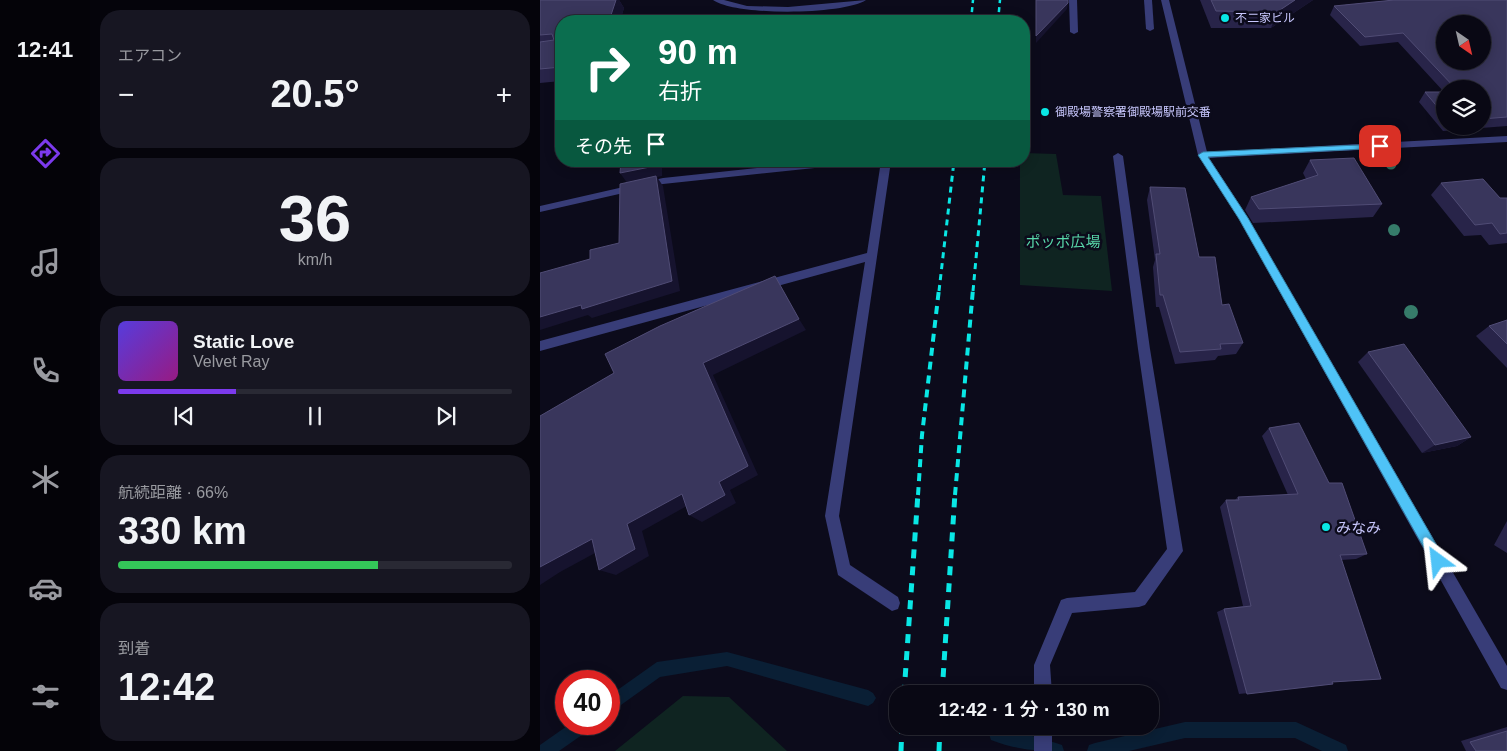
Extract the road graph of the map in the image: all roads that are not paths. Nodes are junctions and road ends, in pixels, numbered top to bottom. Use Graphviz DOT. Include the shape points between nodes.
graph roads {
  1 [pos="717,0"];
  2 [pos="862,0"];
  3 [pos="1073,0"];
  4 [pos="1148,0"];
  5 [pos="1165,0"];
  6 [pos="1150,29"];
  7 [pos="1074,32"];
  8 [pos="1507,139"];
  9 [pos="1203,155"];
  10 [pos="1118,156"];
  11 [pos="796,167"];
  12 [pos="885,167"];
  13 [pos="540,209"];
  14 [pos="871,256"];
  15 [pos="540,346"];
  16 [pos="892,603"];
  17 [pos="1507,682"];
  18 [pos="1043,685"];
  19 [pos="1043,735"];
  20 [pos="1043,751"];
  1 -- 2 [label="street" via="733,6 783,9 834,7"];
  3 -- 7 [label="street"];
  4 -- 6 [label="street"];
  5 -- 9 [label="street"];
  8 -- 9 [label="street"];
  9 -- 17 [label="street" via="1243,218"];
  10 -- 18 [label="street" via="1175,551 1139,599 1067,606 1042,665"];
  11 -- 13 [label="street" via="663,181"];
  12 -- 14 [label="street"];
  14 -- 15 [label="street"];
  14 -- 16 [label="street" via="832,516 843,570"];
  19 -- 20 [label="street"];
}
